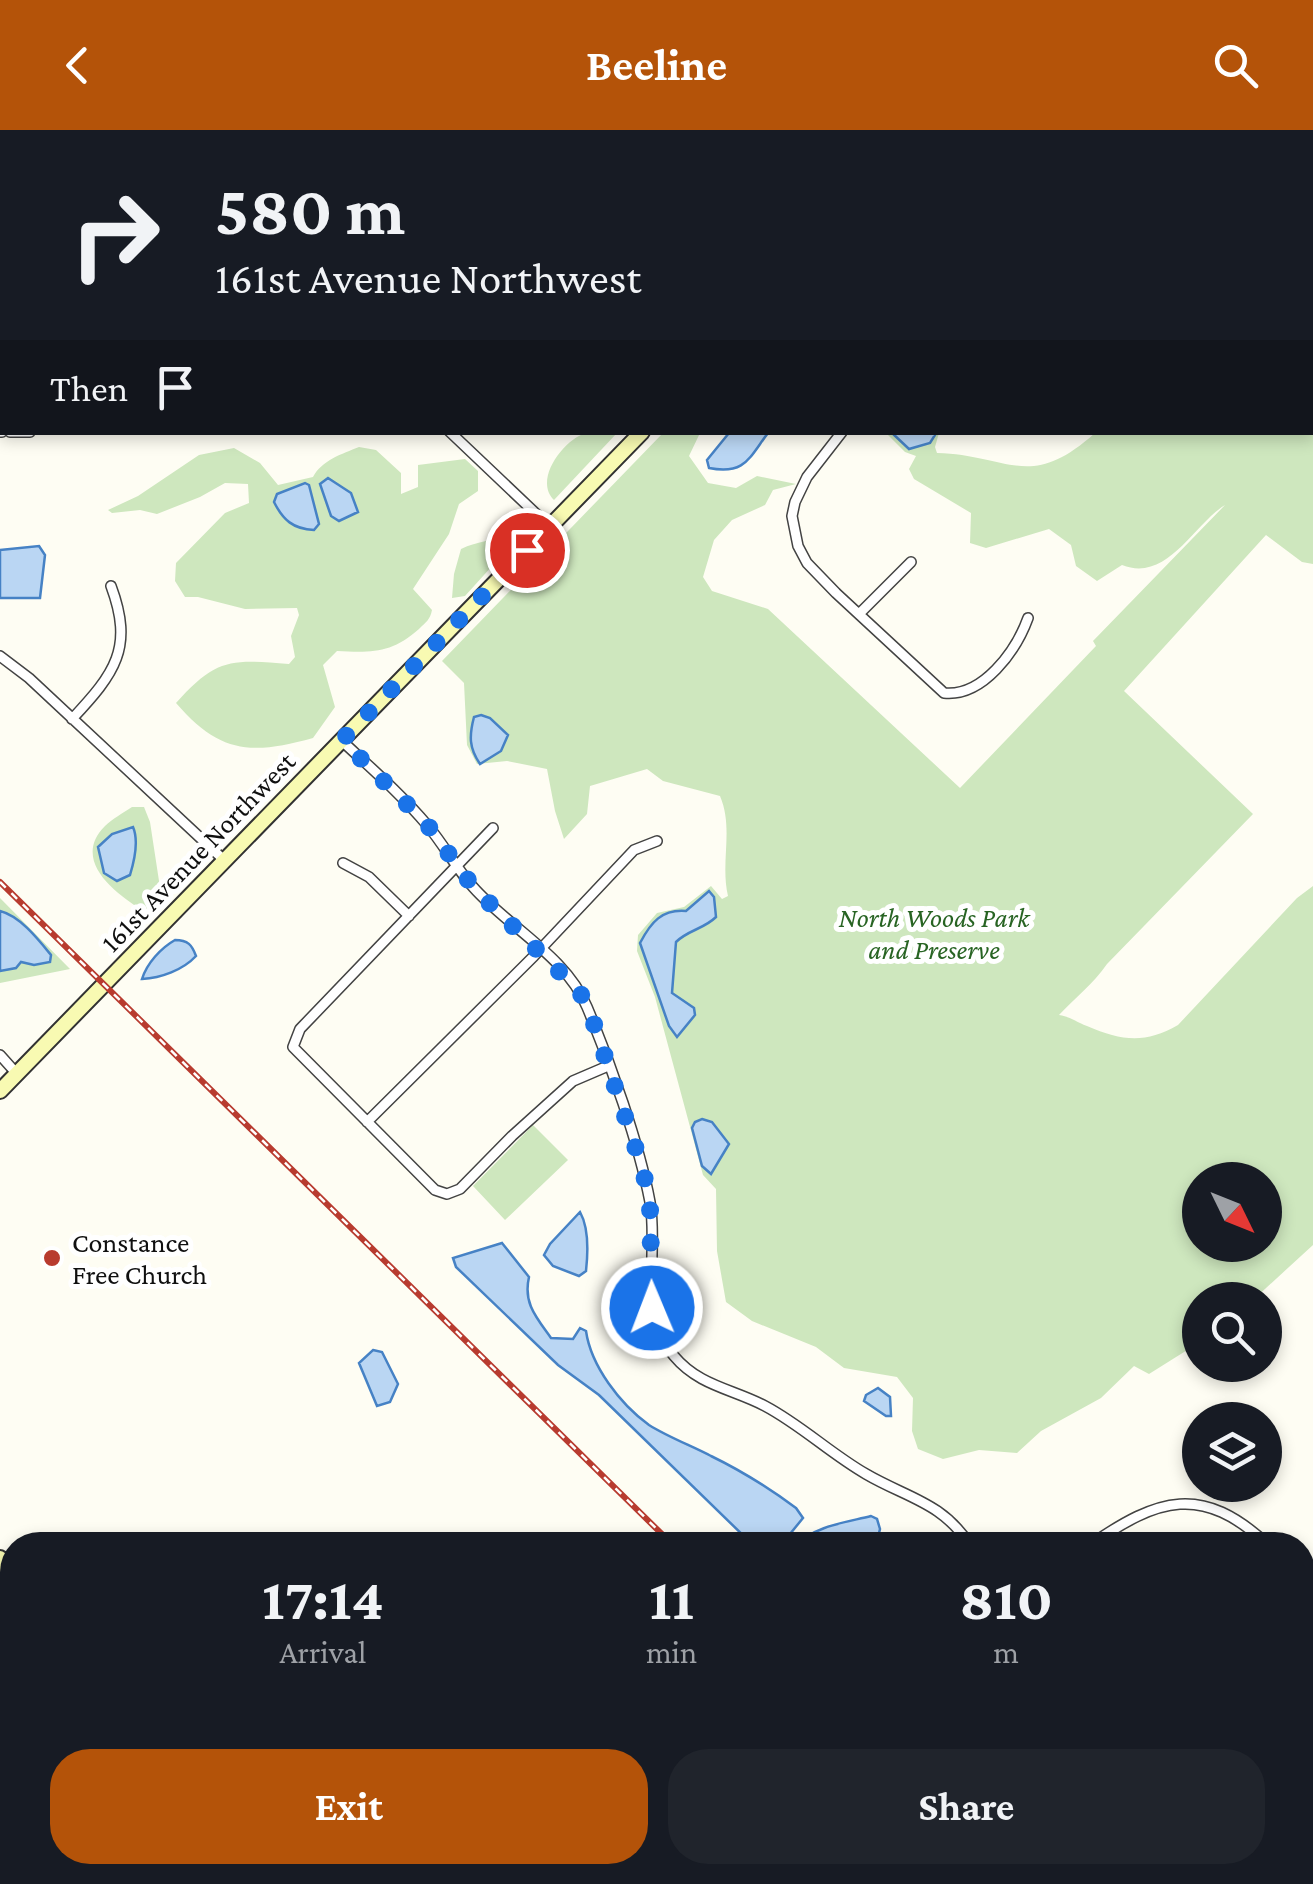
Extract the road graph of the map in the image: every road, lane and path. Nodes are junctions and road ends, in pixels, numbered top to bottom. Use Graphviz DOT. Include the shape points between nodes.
graph roads {
  1 [pos="453,435"];
  2 [pos="639,435"];
  3 [pos="840,435"];
  4 [pos="550,527"];
  5 [pos="911,562"];
  6 [pos="111,586"];
  7 [pos="859,614"];
  8 [pos="1028,618"];
  9 [pos="0,656"];
  10 [pos="72,718"];
  11 [pos="342,740"];
  12 [pos="493,828"];
  13 [pos="657,841"];
  14 [pos="224,860"];
  15 [pos="344,862"];
  16 [pos="457,866"];
  17 [pos="409,916"];
  18 [pos="540,950"];
  19 [pos="0,1055"];
  20 [pos="608,1066"];
  21 [pos="17,1074"];
  22 [pos="0,1091"];
  23 [pos="367,1122"];
  24 [pos="960,1532"];
  25 [pos="1110,1532"];
  26 [pos="1254,1532"];
  1 -- 4 [label="street"];
  2 -- 4 [label="main road, 161st Avenue Northwest"];
  3 -- 7 [label="street" via="807,477 795,502 793,532 807,563"];
  4 -- 11 [label="main road, 161st Avenue Northwest"];
  5 -- 7 [label="street"];
  6 -- 10 [label="street" via="122,621 120,653 111,674"];
  7 -- 8 [label="street" via="935,688 953,694 972,690 994,668 1017,644"];
  9 -- 10 [label="street"];
  10 -- 14 [label="street"];
  11 -- 14 [label="main road, 161st Avenue Northwest"];
  11 -- 16 [label="street" via="426,823"];
  12 -- 16 [label="street"];
  13 -- 18 [label="street" via="634,850"];
  14 -- 21 [label="main road, 161st Avenue Northwest"];
  15 -- 17 [label="street" via="370,877"];
  16 -- 17 [label="street"];
  16 -- 18 [label="street"];
  17 -- 23 [label="street" via="293,1041 305,1063"];
  18 -- 20 [label="street" via="580,992"];
  18 -- 23 [label="street"];
  19 -- 21 [label="street"];
  20 -- 23 [label="street" via="573,1081 447,1194 435,1190"];
  20 -- 24 [label="street" via="643,1170 652,1308 672,1354 712,1386 762,1404 865,1473 925,1501"];
  21 -- 22 [label="main road, 161st Avenue Northwest"];
  25 -- 26 [label="street" via="1136,1515 1172,1505 1224,1512"];
}
